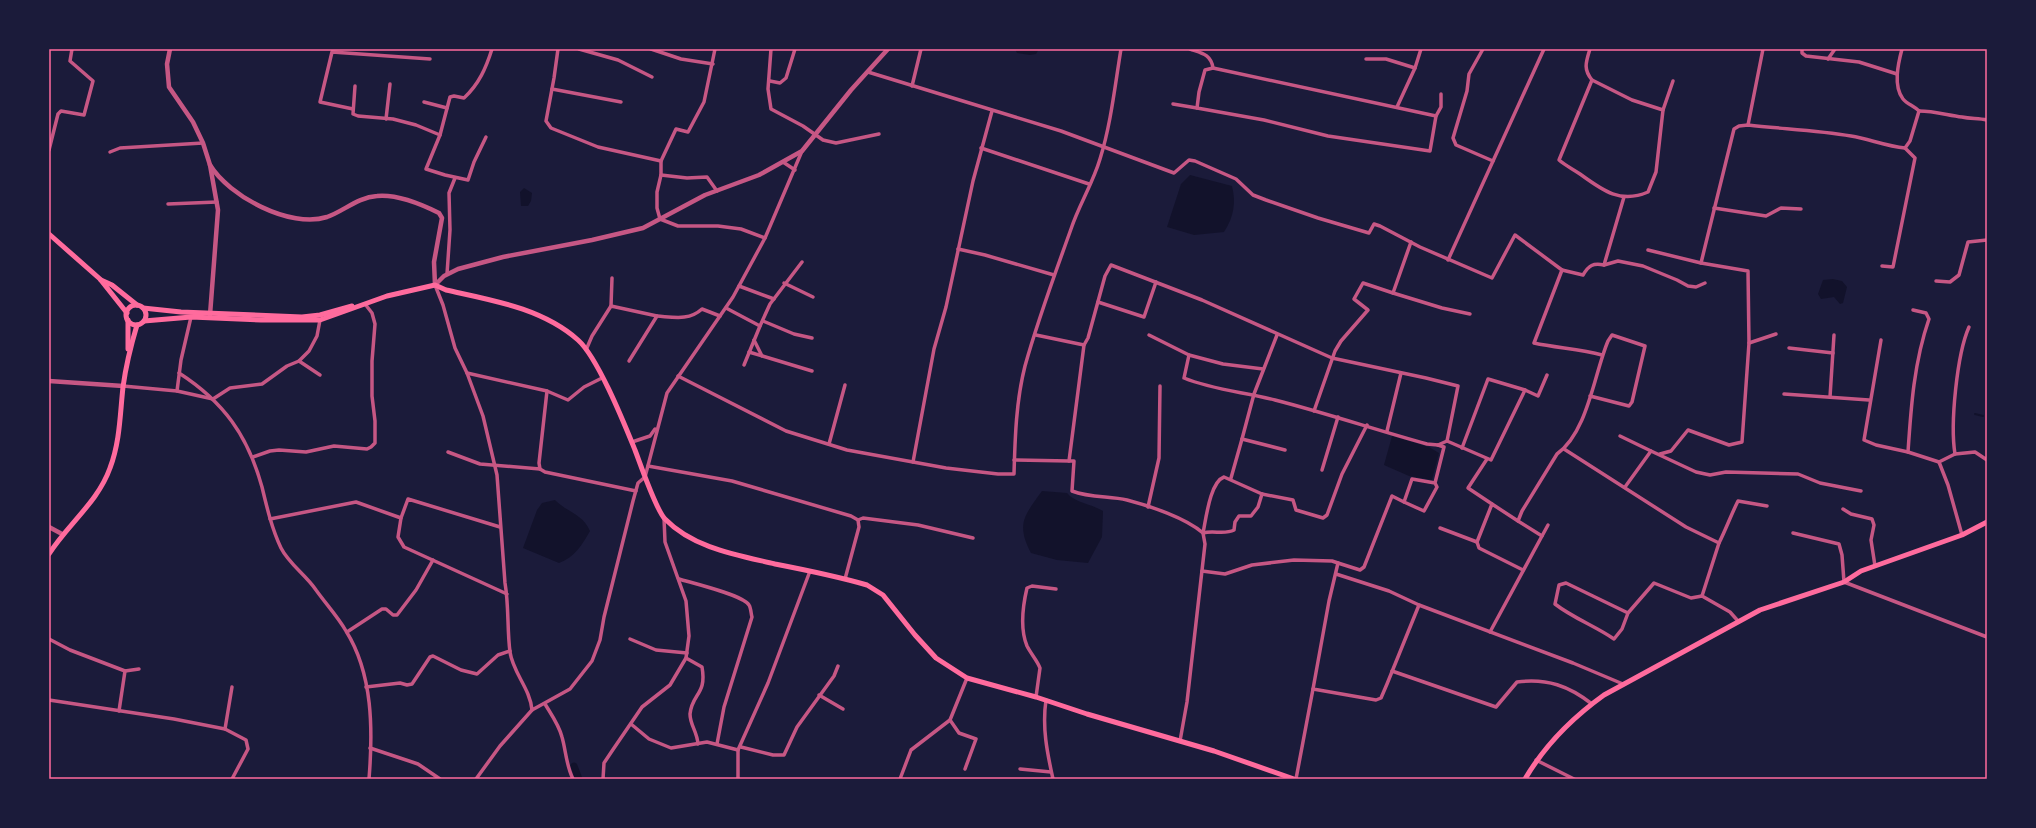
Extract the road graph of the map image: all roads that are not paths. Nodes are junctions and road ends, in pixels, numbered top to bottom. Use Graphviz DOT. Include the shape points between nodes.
graph roads {
  1 [pos="72,49"];
  2 [pos="170,49"];
  3 [pos="392,49"];
  4 [pos="492,49"];
  5 [pos="558,49"];
  6 [pos="579,49"];
  7 [pos="651,49"];
  8 [pos="715,49"];
  9 [pos="772,49"];
  10 [pos="795,49"];
  11 [pos="888,49"];
  12 [pos="922,49"];
  13 [pos="1121,49"];
  14 [pos="1190,49"];
  15 [pos="1421,49"];
  16 [pos="1483,49"];
  17 [pos="1544,49"];
  18 [pos="1590,49"];
  19 [pos="1763,49"];
  20 [pos="1802,49"];
  21 [pos="1835,49"];
  22 [pos="1902,49"];
  23 [pos="392,55"];
  24 [pos="1830,57"];
  25 [pos="430,59"];
  26 [pos="1366,59"];
  27 [pos="713,64"];
  28 [pos="1213,68"];
  29 [pos="1415,68"];
  30 [pos="868,72"];
  31 [pos="1897,74"];
  32 [pos="652,77"];
  33 [pos="1592,80"];
  34 [pos="770,81"];
  35 [pos="1673,81"];
  36 [pos="390,84"];
  37 [pos="355,86"];
  38 [pos="912,86"];
  39 [pos="552,89"];
  40 [pos="1442,94"];
  41 [pos="424,102"];
  42 [pos="621,102"];
  43 [pos="1173,104"];
  44 [pos="1397,107"];
  45 [pos="447,108"];
  46 [pos="1197,108"];
  47 [pos="353,109"];
  48 [pos="1663,110"];
  49 [pos="992,111"];
  50 [pos="1919,111"];
  51 [pos="1436,116"];
  52 [pos="386,119"];
  53 [pos="1987,120"];
  54 [pos="1748,125"];
  55 [pos="879,134"];
  56 [pos="440,135"];
  57 [pos="815,136"];
  58 [pos="486,137"];
  59 [pos="203,143"];
  60 [pos="1103,147"];
  61 [pos="981,148"];
  62 [pos="1905,148"];
  63 [pos="49,150"];
  64 [pos="802,151"];
  65 [pos="110,152"];
  66 [pos="661,161"];
  67 [pos="1492,161"];
  68 [pos="784,162"];
  69 [pos="210,165"];
  70 [pos="795,170"];
  71 [pos="661,175"];
  72 [pos="455,178"];
  73 [pos="1090,184"];
  74 [pos="717,191"];
  75 [pos="1624,197"];
  76 [pos="217,202"];
  77 [pos="168,204"];
  78 [pos="1714,208"];
  79 [pos="1801,209"];
  80 [pos="660,219"];
  81 [pos="49,234"];
  82 [pos="764,238"];
  83 [pos="1987,240"];
  84 [pos="1411,242"];
  85 [pos="958,249"];
  86 [pos="1648,250"];
  87 [pos="1448,260"];
  88 [pos="802,262"];
  89 [pos="1701,263"];
  90 [pos="1604,265"];
  91 [pos="1882,266"];
  92 [pos="1562,270"];
  93 [pos="1054,275"];
  94 [pos="444,276"];
  95 [pos="612,278"];
  96 [pos="100,279"];
  97 [pos="1936,281"];
  98 [pos="1156,282"];
  99 [pos="784,283"];
  100 [pos="1705,283"];
  101 [pos="435,285"];
  102 [pos="739,286"];
  103 [pos="1393,293"];
  104 [pos="814,297"];
  105 [pos="774,299"];
  106 [pos="1098,302"];
  107 [pos="365,304"];
  108 [pos="137,305"];
  109 [pos="611,306"];
  110 [pos="143,308"];
  111 [pos="726,308"];
  112 [pos="1913,310"];
  113 [pos="127,313"];
  114 [pos="1470,314"];
  115 [pos="210,316"];
  116 [pos="657,316"];
  117 [pos="720,316"];
  118 [pos="191,317"];
  119 [pos="128,320"];
  120 [pos="320,320"];
  121 [pos="144,321"];
  122 [pos="763,321"];
  123 [pos="137,325"];
  124 [pos="760,326"];
  125 [pos="1969,327"];
  126 [pos="1149,334"];
  127 [pos="1776,334"];
  128 [pos="1036,335"];
  129 [pos="1277,335"];
  130 [pos="1834,335"];
  131 [pos="812,338"];
  132 [pos="754,340"];
  133 [pos="1881,340"];
  134 [pos="1748,343"];
  135 [pos="1084,345"];
  136 [pos="1789,348"];
  137 [pos="586,350"];
  138 [pos="749,352"];
  139 [pos="1833,354"];
  140 [pos="1602,355"];
  141 [pos="128,356"];
  142 [pos="762,356"];
  143 [pos="1189,356"];
  144 [pos="1332,358"];
  145 [pos="299,361"];
  146 [pos="630,361"];
  147 [pos="744,365"];
  148 [pos="1263,369"];
  149 [pos="812,371"];
  150 [pos="179,373"];
  151 [pos="467,373"];
  152 [pos="1401,373"];
  153 [pos="320,375"];
  154 [pos="1547,375"];
  155 [pos="678,376"];
  156 [pos="602,378"];
  157 [pos="49,381"];
  158 [pos="845,385"];
  159 [pos="124,386"];
  160 [pos="1160,386"];
  161 [pos="1525,390"];
  162 [pos="177,391"];
  163 [pos="547,392"];
  164 [pos="1254,394"];
  165 [pos="1784,394"];
  166 [pos="1590,396"];
  167 [pos="1830,397"];
  168 [pos="213,399"];
  169 [pos="1869,400"];
  170 [pos="1314,411"];
  171 [pos="1338,417"];
  172 [pos="1367,425"];
  173 [pos="657,427"];
  174 [pos="1387,431"];
  175 [pos="1620,436"];
  176 [pos="1242,439"];
  177 [pos="1447,441"];
  178 [pos="632,442"];
  179 [pos="829,444"];
  180 [pos="1438,445"];
  181 [pos="1462,448"];
  182 [pos="1564,449"];
  183 [pos="1285,450"];
  184 [pos="1651,451"];
  185 [pos="448,452"];
  186 [pos="1908,452"];
  187 [pos="1660,454"];
  188 [pos="1955,454"];
  189 [pos="253,457"];
  190 [pos="1487,459"];
  191 [pos="1014,460"];
  192 [pos="1069,460"];
  193 [pos="1987,460"];
  194 [pos="913,462"];
  195 [pos="1939,462"];
  196 [pos="495,466"];
  197 [pos="648,466"];
  198 [pos="540,468"];
  199 [pos="1322,470"];
  200 [pos="645,477"];
  201 [pos="1231,478"];
  202 [pos="1435,484"];
  203 [pos="1625,487"];
  204 [pos="636,491"];
  205 [pos="1861,491"];
  206 [pos="1262,494"];
  207 [pos="1404,502"];
  208 [pos="1492,504"];
  209 [pos="1767,506"];
  210 [pos="1148,507"];
  211 [pos="1843,509"];
  212 [pos="401,518"];
  213 [pos="664,518"];
  214 [pos="270,519"];
  215 [pos="858,520"];
  216 [pos="1518,521"];
  217 [pos="1987,522"];
  218 [pos="1548,525"];
  219 [pos="49,527"];
  220 [pos="500,527"];
  221 [pos="1440,528"];
  222 [pos="1203,533"];
  223 [pos="1793,533"];
  224 [pos="62,534"];
  225 [pos="1962,535"];
  226 [pos="1542,536"];
  227 [pos="973,538"];
  228 [pos="1477,542"];
  229 [pos="1719,543"];
  230 [pos="49,554"];
  231 [pos="433,560"];
  232 [pos="1338,563"];
  233 [pos="1875,566"];
  234 [pos="1523,570"];
  235 [pos="810,571"];
  236 [pos="1202,571"];
  237 [pos="1336,574"];
  238 [pos="679,579"];
  239 [pos="845,579"];
  240 [pos="1844,582"];
  241 [pos="1056,589"];
  242 [pos="507,594"];
  243 [pos="1702,596"];
  244 [pos="1419,605"];
  245 [pos="1628,613"];
  246 [pos="1738,621"];
  247 [pos="347,632"];
  248 [pos="1490,632"];
  249 [pos="1987,637"];
  250 [pos="49,639"];
  251 [pos="630,639"];
  252 [pos="510,651"];
  253 [pos="687,654"];
  254 [pos="686,658"];
  255 [pos="838,666"];
  256 [pos="139,669"];
  257 [pos="125,671"];
  258 [pos="1392,671"];
  259 [pos="967,678"];
  260 [pos="1623,684"];
  261 [pos="232,687"];
  262 [pos="366,687"];
  263 [pos="1313,689"];
  264 [pos="819,695"];
  265 [pos="1036,697"];
  266 [pos="49,700"];
  267 [pos="1046,700"];
  268 [pos="545,704"];
  269 [pos="1592,704"];
  270 [pos="843,709"];
  271 [pos="532,710"];
  272 [pos="119,711"];
  273 [pos="950,720"];
  274 [pos="631,724"];
  275 [pos="225,729"];
  276 [pos="1180,741"];
  277 [pos="698,744"];
  278 [pos="717,744"];
  279 [pos="370,748"];
  280 [pos="740,748"];
  281 [pos="1536,760"];
  282 [pos="965,768"];
  283 [pos="1020,769"];
  284 [pos="1051,772"];
  285 [pos="232,779"];
  286 [pos="369,779"];
  287 [pos="440,779"];
  288 [pos="476,779"];
  289 [pos="572,779"];
  290 [pos="603,779"];
  291 [pos="738,779"];
  292 [pos="900,779"];
  293 [pos="1053,779"];
  294 [pos="1295,779"];
  295 [pos="1525,779"];
  296 [pos="1574,779"];
  1 -- 63 [label="street" via="70,61 93,81 84,115 61,111 58,114"];
  2 -- 59 [label="street" via="167,64 169,87 193,122"];
  3 -- 23 [label="street"];
  4 -- 45 [label="street" via="482,77 464,98 450,97"];
  5 -- 39 [label="street"];
  6 -- 32 [label="street" via="618,60"];
  7 -- 27 [label="street" via="681,59"];
  8 -- 27 [label="street"];
  9 -- 34 [label="street"];
  10 -- 34 [label="street" via="786,78 780,83"];
  11 -- 30 [label="street"];
  12 -- 38 [label="street"];
  13 -- 60 [label="street"];
  14 -- 28 [label="street" via="1208,56"];
  15 -- 29 [label="street"];
  16 -- 67 [label="street" via="1469,74 1467,91 1453,138 1456,145"];
  17 -- 67 [label="street"];
  18 -- 33 [label="street" via="1585,65"];
  19 -- 54 [label="street"];
  20 -- 24 [label="street" via="1806,56"];
  21 -- 24 [label="street"];
  22 -- 31 [label="street"];
  23 -- 25 [label="street"];
  23 -- 47 [label="street" via="332,52 320,102"];
  24 -- 31 [label="street" via="1858,62"];
  26 -- 29 [label="street" via="1386,59"];
  27 -- 66 [label="street" via="704,102 688,132 676,129"];
  28 -- 44 [label="street"];
  28 -- 46 [label="street" via="1205,70"];
  29 -- 44 [label="street"];
  30 -- 38 [label="street"];
  30 -- 57 [label="street"];
  31 -- 50 [label="street" via="1903,99"];
  33 -- 48 [label="street" via="1632,100"];
  33 -- 75 [label="street" via="1559,160 1596,187"];
  34 -- 57 [label="street" via="768,89 771,109 803,126"];
  35 -- 48 [label="street"];
  36 -- 52 [label="street"];
  37 -- 47 [label="street"];
  38 -- 49 [label="street"];
  39 -- 42 [label="street"];
  39 -- 66 [label="street" via="546,121 551,128 598,147"];
  40 -- 51 [label="street" via="1441,107"];
  41 -- 45 [label="street"];
  43 -- 46 [label="street"];
  44 -- 51 [label="street"];
  45 -- 56 [label="street"];
  46 -- 51 [label="street" via="1264,120 1328,136 1430,151"];
  47 -- 52 [label="street" via="354,114 358,116"];
  48 -- 75 [label="street" via="1656,172 1648,192 1635,198"];
  49 -- 60 [label="street" via="1061,131"];
  49 -- 61 [label="street"];
  50 -- 53 [label="street"];
  50 -- 62 [label="street" via="1910,141"];
  52 -- 56 [label="street" via="416,125"];
  54 -- 62 [label="street" via="1820,131"];
  54 -- 78 [label="street" via="1734,129"];
  55 -- 57 [label="street" via="836,143"];
  56 -- 72 [label="street" via="426,169"];
  57 -- 64 [label="street"];
  58 -- 72 [label="street" via="468,180"];
  59 -- 65 [label="street" via="120,148"];
  59 -- 69 [label="street"];
  60 -- 73 [label="street"];
  60 -- 84 [label="street" via="1174,173 1189,160 1195,161 1236,179 1253,195 1266,200 1369,233 1374,224"];
  61 -- 73 [label="street"];
  61 -- 85 [label="street"];
  62 -- 91 [label="street" via="1915,158 1906,209 1893,267"];
  64 -- 68 [label="street"];
  64 -- 70 [label="street"];
  66 -- 71 [label="street"];
  67 -- 87 [label="street"];
  68 -- 70 [label="street"];
  68 -- 74 [label="street"];
  69 -- 76 [label="street"];
  69 -- 101 [label="street" via="221,180 243,197 288,216 325,218 365,198 377,196 406,200 439,212 442,218 434,262"];
  70 -- 82 [label="street"];
  71 -- 74 [label="street" via="707,178"];
  71 -- 80 [label="street" via="657,192"];
  72 -- 94 [label="street" via="449,199 450,230"];
  73 -- 93 [label="street"];
  74 -- 80 [label="street"];
  75 -- 90 [label="street"];
  76 -- 77 [label="street"];
  76 -- 115 [label="street" via="218,226"];
  78 -- 79 [label="street" via="1766,216 1781,208"];
  78 -- 89 [label="street"];
  80 -- 82 [label="street" via="678,226 741,229"];
  80 -- 94 [label="street" via="643,228 503,257 458,269"];
  81 -- 96 [label="main road"];
  82 -- 102 [label="street"];
  83 -- 97 [label="street" via="1968,242 1959,275 1950,282"];
  84 -- 87 [label="street"];
  84 -- 103 [label="street"];
  85 -- 93 [label="street"];
  85 -- 194 [label="street" via="934,349"];
  86 -- 89 [label="street"];
  87 -- 92 [label="street" via="1492,278 1515,235"];
  88 -- 99 [label="street"];
  89 -- 134 [label="street" via="1748,271"];
  90 -- 92 [label="street" via="1595,263 1588,266 1583,275"];
  90 -- 100 [label="street" via="1618,261 1643,266 1688,286 1696,287"];
  92 -- 140 [label="street" via="1534,343"];
  93 -- 128 [label="street"];
  94 -- 101 [label="street"];
  95 -- 109 [label="street"];
  96 -- 108 [label="main road"];
  96 -- 113 [label="main road"];
  98 -- 106 [label="street" via="1144,317"];
  98 -- 106 [label="street" via="1111,265"];
  98 -- 129 [label="street" via="1225,310"];
  99 -- 104 [label="street"];
  99 -- 105 [label="street"];
  101 -- 107 [label="main road"];
  101 -- 137 [label="main road" via="528,312 562,329 578,340"];
  101 -- 151 [label="street" via="455,348"];
  102 -- 105 [label="street"];
  102 -- 111 [label="street"];
  103 -- 114 [label="street"];
  103 -- 144 [label="street" via="1363,283 1354,299 1368,310 1341,341"];
  105 -- 122 [label="street"];
  106 -- 135 [label="street"];
  107 -- 115 [label="main road" via="302,317"];
  107 -- 120 [label="main road"];
  107 -- 189 [label="street" via="372,313 375,324 372,361 375,443 367,449 334,446 306,452 270,451"];
  108 -- 110 [label="main road"];
  108 -- 113 [label="main road" via="132,306"];
  109 -- 116 [label="street"];
  109 -- 137 [label="street"];
  110 -- 115 [label="main road"];
  110 -- 121 [label="main road" via="146,316"];
  111 -- 117 [label="street"];
  111 -- 124 [label="street"];
  112 -- 186 [label="street" via="1926,313 1929,319 1920,346"];
  113 -- 119 [label="main road"];
  115 -- 118 [label="main road"];
  115 -- 120 [label="main road"];
  116 -- 117 [label="street" via="682,318 698,313 702,308"];
  116 -- 146 [label="street"];
  117 -- 155 [label="street"];
  118 -- 121 [label="main road"];
  118 -- 150 [label="street"];
  119 -- 123 [label="main road"];
  119 -- 141 [label="main road"];
  120 -- 145 [label="street" via="317,336"];
  121 -- 123 [label="main road"];
  122 -- 124 [label="street"];
  122 -- 131 [label="street" via="794,334"];
  123 -- 141 [label="main road"];
  124 -- 132 [label="street"];
  125 -- 188 [label="street" via="1963,342 1953,422"];
  126 -- 143 [label="street"];
  127 -- 134 [label="street"];
  128 -- 135 [label="street"];
  128 -- 191 [label="street" via="1025,367"];
  129 -- 144 [label="street"];
  129 -- 148 [label="street"];
  130 -- 139 [label="street"];
  132 -- 138 [label="street"];
  132 -- 142 [label="street"];
  133 -- 169 [label="street"];
  134 -- 187 [label="street" via="1742,442 1730,445 1688,430 1671,451"];
  135 -- 192 [label="street"];
  136 -- 139 [label="street"];
  137 -- 156 [label="main road"];
  138 -- 142 [label="street"];
  138 -- 147 [label="street"];
  139 -- 167 [label="street"];
  140 -- 166 [label="street"];
  140 -- 166 [label="street" via="1612,335 1645,346 1629,406"];
  141 -- 159 [label="main road"];
  142 -- 149 [label="street"];
  143 -- 148 [label="street"];
  143 -- 164 [label="street" via="1184,378 1219,389"];
  144 -- 152 [label="street"];
  144 -- 170 [label="street"];
  145 -- 153 [label="street"];
  145 -- 168 [label="street" via="287,366 262,384 230,388"];
  148 -- 164 [label="street"];
  150 -- 162 [label="street"];
  150 -- 168 [label="street"];
  151 -- 163 [label="street"];
  151 -- 196 [label="street" via="483,416"];
  152 -- 174 [label="street"];
  152 -- 177 [label="street" via="1458,386"];
  154 -- 161 [label="street" via="1538,396"];
  155 -- 173 [label="street" via="667,393"];
  155 -- 179 [label="street" via="786,431"];
  156 -- 163 [label="street" via="584,387 568,400"];
  156 -- 178 [label="main road"];
  157 -- 159 [label="street"];
  158 -- 179 [label="street"];
  159 -- 162 [label="street"];
  159 -- 224 [label="main road" via="117,444 110,468 80,516"];
  160 -- 210 [label="street" via="1158,458"];
  161 -- 181 [label="street" via="1488,379"];
  161 -- 190 [label="street" via="1490,460"];
  162 -- 168 [label="street"];
  163 -- 198 [label="street"];
  164 -- 170 [label="street"];
  164 -- 176 [label="street"];
  165 -- 167 [label="street"];
  166 -- 182 [label="street" via="1579,424"];
  167 -- 169 [label="street"];
  168 -- 189 [label="street" via="231,418"];
  169 -- 186 [label="street" via="1864,440"];
  170 -- 171 [label="street"];
  171 -- 172 [label="street"];
  171 -- 199 [label="street"];
  172 -- 174 [label="street"];
  172 -- 206 [label="street" via="1342,474 1327,515 1323,518 1296,510 1293,500"];
  173 -- 178 [label="street" via="650,436"];
  173 -- 197 [label="street"];
  174 -- 180 [label="street" via="1412,440"];
  175 -- 184 [label="street"];
  176 -- 183 [label="street"];
  176 -- 201 [label="street"];
  177 -- 180 [label="street"];
  177 -- 181 [label="street"];
  178 -- 200 [label="main road"];
  179 -- 194 [label="street" via="855,452"];
  180 -- 202 [label="street" via="1444,447"];
  181 -- 190 [label="street"];
  182 -- 203 [label="street"];
  182 -- 216 [label="street" via="1557,454"];
  184 -- 187 [label="street"];
  184 -- 203 [label="street"];
  185 -- 196 [label="street" via="480,464"];
  186 -- 195 [label="street"];
  187 -- 205 [label="street" via="1696,472 1710,475 1726,472 1798,474 1820,483"];
  188 -- 193 [label="street" via="1975,452"];
  188 -- 195 [label="street"];
  189 -- 214 [label="street"];
  190 -- 208 [label="street" via="1468,488"];
  191 -- 192 [label="street"];
  191 -- 194 [label="street" via="1014,474 946,468"];
  192 -- 210 [label="street" via="1074,461 1072,491 1126,500"];
  195 -- 225 [label="street"];
  196 -- 198 [label="street"];
  196 -- 220 [label="street"];
  197 -- 200 [label="street"];
  197 -- 215 [label="street" via="753,486"];
  198 -- 204 [label="street" via="545,472"];
  200 -- 204 [label="street" via="638,483"];
  200 -- 213 [label="main road"];
  201 -- 206 [label="street"];
  201 -- 222 [label="street" via="1220,478 1214,489"];
  202 -- 207 [label="street" via="1412,479"];
  202 -- 207 [label="street" via="1437,487 1424,511"];
  203 -- 229 [label="street" via="1686,527"];
  204 -- 268 [label="street" via="600,640 592,662 570,689"];
  206 -- 222 [label="street" via="1258,507 1251,516 1239,516 1234,530"];
  207 -- 232 [label="street" via="1392,496 1364,567 1360,570"];
  208 -- 216 [label="street"];
  208 -- 228 [label="street"];
  209 -- 229 [label="street" via="1738,501"];
  210 -- 222 [label="street" via="1196,527"];
  211 -- 233 [label="street" via="1851,514 1872,519 1874,525 1871,540"];
  212 -- 214 [label="street" via="356,502"];
  212 -- 220 [label="street" via="408,498"];
  212 -- 231 [label="street" via="398,537 400,543"];
  213 -- 235 [label="main road" via="686,535 725,552"];
  213 -- 238 [label="street" via="665,542"];
  214 -- 247 [label="street" via="281,548 315,588"];
  215 -- 227 [label="street" via="863,518 918,526"];
  215 -- 239 [label="street" via="859,527"];
  216 -- 226 [label="street"];
  217 -- 225 [label="main road"];
  218 -- 226 [label="street"];
  219 -- 224 [label="street"];
  220 -- 242 [label="street"];
  221 -- 228 [label="street"];
  222 -- 236 [label="street" via="1205,544"];
  223 -- 240 [label="street" via="1839,544"];
  224 -- 230 [label="main road"];
  225 -- 233 [label="main road"];
  226 -- 234 [label="street"];
  228 -- 234 [label="street" via="1479,548"];
  229 -- 243 [label="street"];
  231 -- 242 [label="street"];
  231 -- 247 [label="street" via="416,590 397,614 393,615 382,609"];
  232 -- 236 [label="street" via="1294,560 1252,565 1224,574"];
  232 -- 237 [label="street"];
  233 -- 240 [label="main road"];
  234 -- 248 [label="street"];
  235 -- 239 [label="main road"];
  235 -- 280 [label="street" via="768,683"];
  236 -- 276 [label="street"];
  237 -- 244 [label="street" via="1389,591"];
  237 -- 263 [label="street"];
  238 -- 253 [label="street" via="686,602 690,636"];
  238 -- 278 [label="street" via="743,599 750,605 752,617 724,707"];
  239 -- 259 [label="main road" via="867,585 883,595 936,658"];
  240 -- 246 [label="main road" via="1767,608"];
  240 -- 249 [label="street"];
  241 -- 265 [label="street" via="1032,586 1027,588 1025,598 1024,636 1040,668"];
  242 -- 252 [label="street"];
  243 -- 245 [label="street" via="1691,598 1654,583"];
  243 -- 246 [label="street" via="1730,612"];
  244 -- 248 [label="street"];
  244 -- 258 [label="street"];
  245 -- 245 [label="street" via="1566,583 1559,585 1555,598 1555,604 1566,612 1614,638 1622,629"];
  246 -- 260 [label="main road"];
  247 -- 262 [label="street" via="358,654"];
  248 -- 260 [label="street"];
  250 -- 257 [label="street"];
  251 -- 253 [label="street" via="656,650"];
  252 -- 262 [label="street" via="498,656 477,674 432,656 412,684"];
  252 -- 271 [label="street" via="528,693"];
  253 -- 254 [label="street"];
  254 -- 274 [label="street" via="670,685 642,707"];
  254 -- 277 [label="street" via="702,667 704,678 703,688 691,712 690,722 697,733"];
  255 -- 264 [label="street" via="834,676"];
  256 -- 257 [label="street"];
  257 -- 272 [label="street"];
  258 -- 263 [label="street" via="1381,698 1376,700"];
  258 -- 269 [label="street" via="1496,707 1517,682 1528,681 1564,686"];
  259 -- 265 [label="main road"];
  259 -- 273 [label="street"];
  260 -- 269 [label="main road"];
  261 -- 275 [label="street"];
  262 -- 279 [label="street"];
  263 -- 294 [label="street"];
  264 -- 270 [label="street"];
  264 -- 280 [label="street" via="797,727 784,755"];
  265 -- 267 [label="main road"];
  266 -- 272 [label="street"];
  267 -- 276 [label="main road"];
  267 -- 284 [label="street" via="1045,743"];
  268 -- 271 [label="street"];
  268 -- 289 [label="street" via="563,738"];
  269 -- 281 [label="main road" via="1556,736"];
  271 -- 288 [label="street" via="500,746"];
  272 -- 275 [label="street"];
  273 -- 282 [label="street" via="959,733 976,739"];
  273 -- 292 [label="street" via="911,750"];
  274 -- 277 [label="street" via="649,739 671,748"];
  274 -- 290 [label="street" via="604,764"];
  275 -- 285 [label="street" via="246,740 248,749"];
  276 -- 294 [label="main road"];
  277 -- 278 [label="street"];
  278 -- 280 [label="street"];
  279 -- 286 [label="street"];
  279 -- 287 [label="street" via="418,764"];
  280 -- 291 [label="street"];
  281 -- 295 [label="main road"];
  281 -- 296 [label="street"];
  283 -- 284 [label="street"];
  284 -- 293 [label="street"];
}
